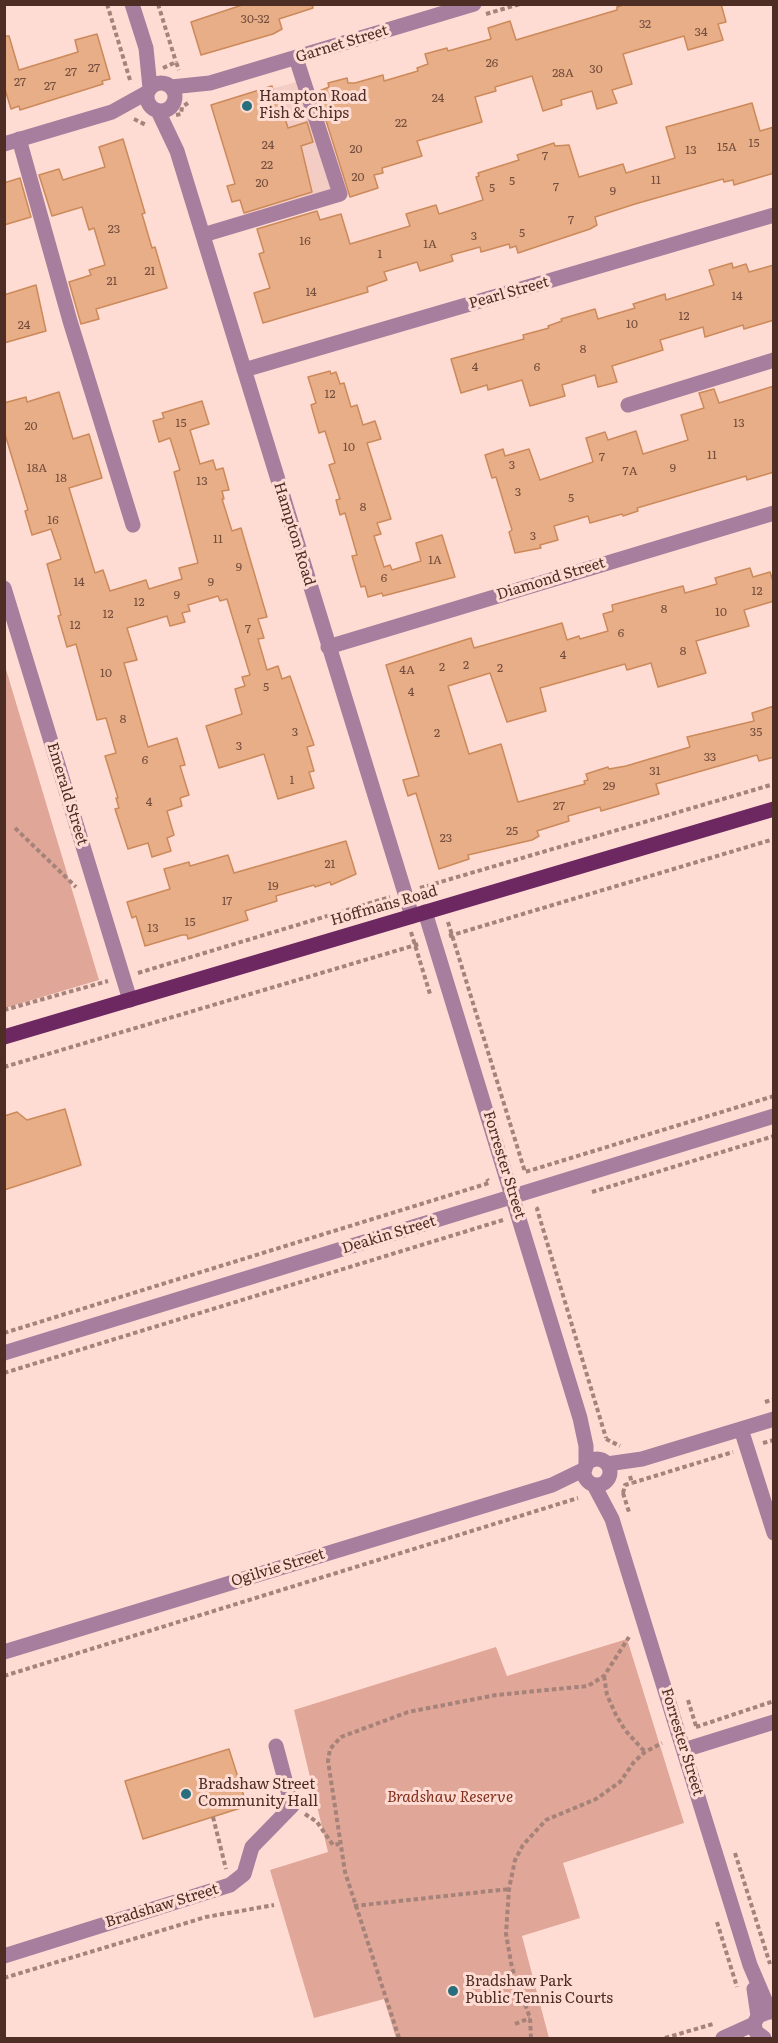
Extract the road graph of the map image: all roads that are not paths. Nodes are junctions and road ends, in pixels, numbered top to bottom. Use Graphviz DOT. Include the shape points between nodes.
graph roads {
  1 [pos="132,4"];
  2 [pos="474,4"];
  3 [pos="296,58"];
  4 [pos="161,97"];
  5 [pos="12,141"];
  6 [pos="774,215"];
  7 [pos="203,234"];
  8 [pos="774,360"];
  9 [pos="244,370"];
  10 [pos="628,405"];
  11 [pos="774,513"];
  12 [pos="133,525"];
  13 [pos="4,588"];
  14 [pos="328,646"];
  15 [pos="774,809"];
  16 [pos="418,914"];
  17 [pos="130,1000"];
  18 [pos="4,1037"];
  19 [pos="774,1116"];
  20 [pos="513,1196"];
  21 [pos="4,1353"];
  22 [pos="774,1419"];
  23 [pos="741,1429"];
  24 [pos="598,1473"];
  25 [pos="774,1533"];
  26 [pos="4,1652"];
  27 [pos="774,1722"];
  28 [pos="276,1746"];
  29 [pos="684,1750"];
  30 [pos="4,1956"];
  31 [pos="766,2027"];
  32 [pos="723,2038"];
  33 [pos="740,2038"];
  1 -- 4 [label="street, Hampton Road"];
  2 -- 3 [label="street, Garnet Street"];
  3 -- 4 [label="street, Garnet Street"];
  3 -- 7 [label="street" via="340,194"];
  4 -- 5 [label="street, Garnet Street"];
  4 -- 7 [label="street, Hampton Road"];
  5 -- 12 [label="street"];
  6 -- 9 [label="street, Pearl Street"];
  7 -- 9 [label="street, Hampton Road"];
  8 -- 10 [label="street"];
  9 -- 14 [label="street, Hampton Road"];
  11 -- 14 [label="street, Diamond Street"];
  13 -- 17 [label="street, Emerald Street"];
  14 -- 16 [label="street, Hampton Road"];
  15 -- 16 [label="main road, Hoffmans Road"];
  16 -- 17 [label="main road, Hoffmans Road"];
  16 -- 20 [label="street, Forrester Street" via="434,940"];
  17 -- 18 [label="main road, Hoffmans Road"];
  19 -- 20 [label="street, Deakin Street"];
  20 -- 21 [label="street, Deakin Street"];
  20 -- 24 [label="street, Forrester Street"];
  22 -- 23 [label="street, Ogilvie Street"];
  23 -- 24 [label="street, Ogilvie Street"];
  23 -- 25 [label="street"];
  24 -- 26 [label="street, Ogilvie Street"];
  24 -- 29 [label="street, Forrester Street"];
  27 -- 29 [label="street"];
  28 -- 30 [label="street, Bradshaw Street" via="292,1806 252,1846 244,1874 230,1885"];
  29 -- 31 [label="street, Forrester Street"];
  31 -- 32 [label="street"];
  31 -- 33 [label="street"];
}
